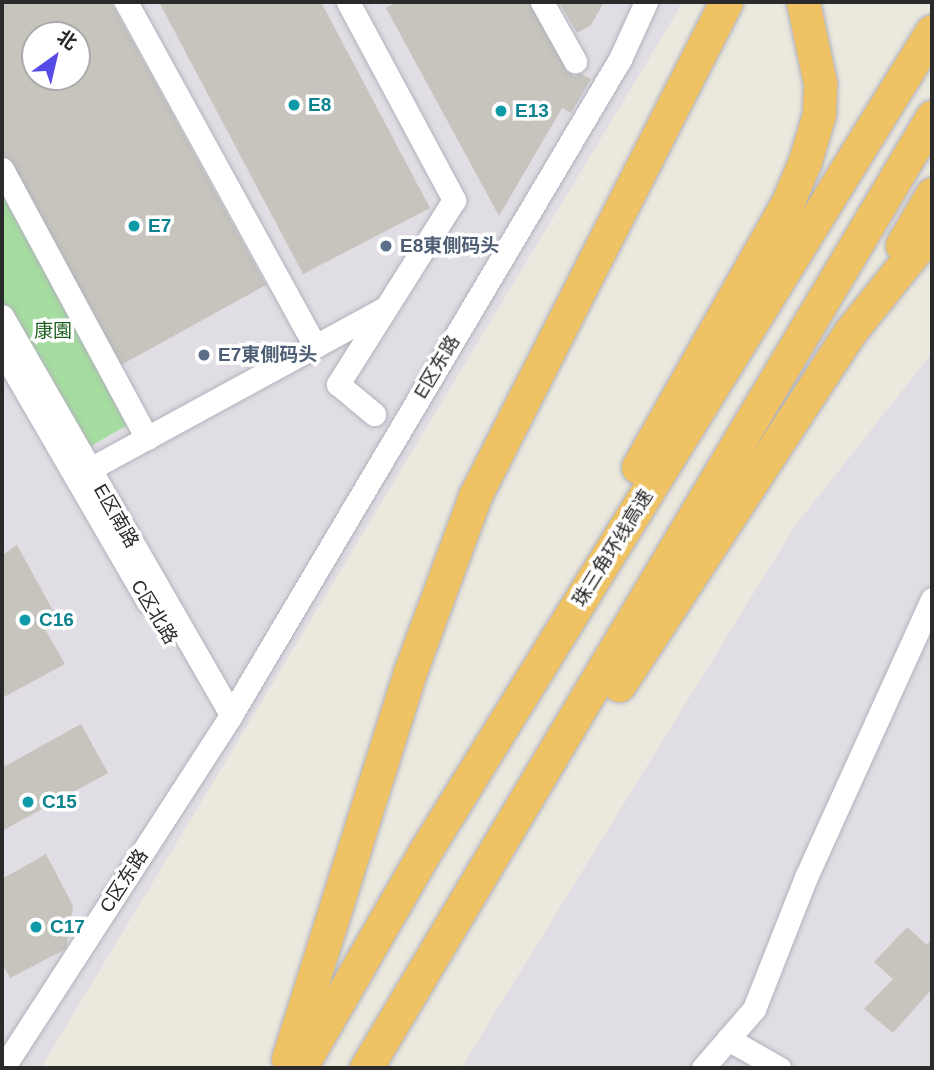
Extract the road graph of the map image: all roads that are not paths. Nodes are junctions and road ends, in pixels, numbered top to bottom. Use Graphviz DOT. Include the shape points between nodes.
graph roads {
  1 [pos="126,2"];
  2 [pos="349,2"];
  3 [pos="542,2"];
  4 [pos="646,2"];
  5 [pos="726,2"];
  6 [pos="803,2"];
  7 [pos="932,31"];
  8 [pos="575,61"];
  9 [pos="932,117"];
  10 [pos="2,169"];
  11 [pos="932,194"];
  12 [pos="932,230"];
  13 [pos="385,308"];
  14 [pos="2,316"];
  15 [pos="850,332"];
  16 [pos="315,346"];
  17 [pos="2,350"];
  18 [pos="374,414"];
  19 [pos="147,438"];
  20 [pos="82,474"];
  21 [pos="932,599"];
  22 [pos="227,722"];
  23 [pos="424,853"];
  24 [pos="728,1039"];
  25 [pos="3,1068"];
  26 [pos="285,1068"];
  27 [pos="300,1068"];
  28 [pos="368,1068"];
  29 [pos="703,1068"];
  30 [pos="779,1068"];
  1 -- 16 [label="street"];
  2 -- 13 [label="street" via="454,200"];
  3 -- 8 [label="street"];
  4 -- 22 [label="street, E区东路" via="620,59"];
  5 -- 26 [label="highway" via="511,418 470,509 410,672"];
  6 -- 23 [label="highway" via="820,83 818,114 787,204"];
  7 -- 23 [label="highway, 珠三角环线高速"];
  9 -- 28 [label="highway"];
  10 -- 19 [label="street"];
  11 -- 15 [label="highway"];
  12 -- 15 [label="highway"];
  13 -- 16 [label="street"];
  13 -- 18 [label="street" via="338,384"];
  14 -- 20 [label="street, E区南路"];
  15 -- 28 [label="highway"];
  16 -- 19 [label="street"];
  17 -- 20 [label="street, C区北路"];
  19 -- 20 [label="street"];
  20 -- 22 [label="street, C区北路"];
  21 -- 24 [label="street" via="806,877 754,1009"];
  22 -- 25 [label="street, C区东路"];
  23 -- 27 [label="highway, 珠三角环线高速"];
  24 -- 29 [label="street"];
  24 -- 30 [label="street"];
}
